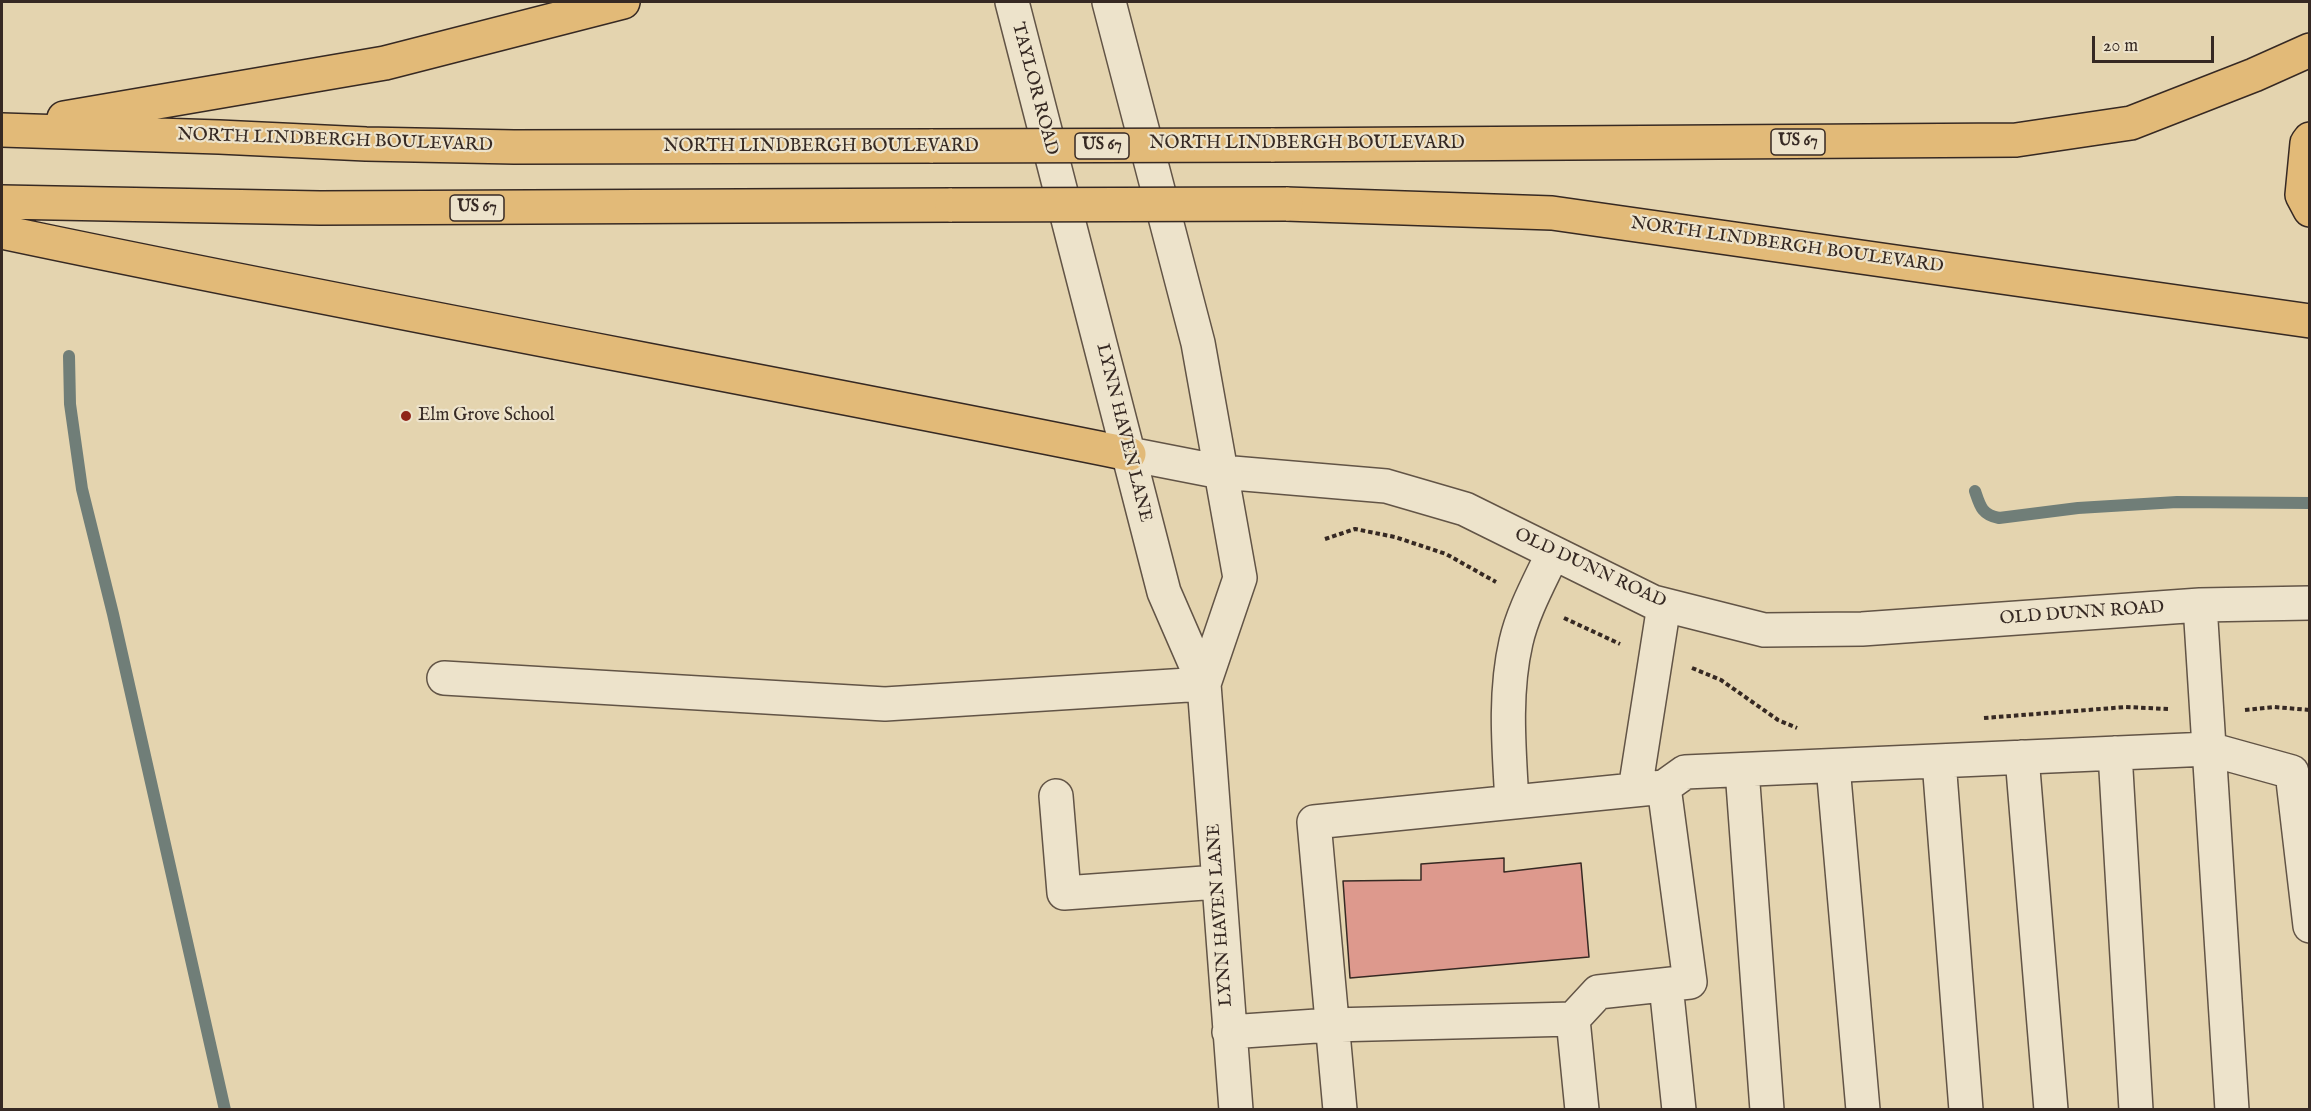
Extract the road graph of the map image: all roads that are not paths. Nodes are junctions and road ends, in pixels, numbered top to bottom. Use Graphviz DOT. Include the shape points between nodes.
graph roads {
  1 [pos="622,2"];
  2 [pos="1012,2"];
  3 [pos="1109,2"];
  4 [pos="2310,50"];
  5 [pos="2,129"];
  6 [pos="2310,139"];
  7 [pos="1057,177"];
  8 [pos="2,202"];
  9 [pos="2310,210"];
  10 [pos="2,232"];
  11 [pos="2310,321"];
  12 [pos="1129,454"];
  13 [pos="1221,472"];
  14 [pos="1553,553"];
  15 [pos="2310,603"];
  16 [pos="1664,605"];
  17 [pos="2200,605"];
  18 [pos="444,678"];
  19 [pos="1204,684"];
  20 [pos="2209,749"];
  21 [pos="2115,753"];
  22 [pos="2022,757"];
  23 [pos="1939,761"];
  24 [pos="1833,766"];
  25 [pos="1742,770"];
  26 [pos="1649,789"];
  27 [pos="1056,796"];
  28 [pos="1512,802"];
  29 [pos="2305,836"];
  30 [pos="1218,882"];
  31 [pos="2310,926"];
  32 [pos="1666,985"];
  33 [pos="1573,1019"];
  34 [pos="1331,1025"];
  35 [pos="1229,1032"];
  36 [pos="1236,1110"];
  37 [pos="1340,1110"];
  38 [pos="1582,1110"];
  39 [pos="1679,1110"];
  40 [pos="1767,1110"];
  41 [pos="1863,1110"];
  42 [pos="1966,1110"];
  43 [pos="2051,1110"];
  44 [pos="2136,1110"];
  45 [pos="2232,1110"];
  1 -- 5 [label="main road" via="386,63"];
  2 -- 7 [label="street, TAYLOR ROAD"];
  3 -- 13 [label="street, LYNN HAVEN LANE" via="1198,343"];
  4 -- 5 [label="main road, NORTH LINDBERGH BOULEVARD / US 67, bridge" via="2132,123 2016,140 468,146"];
  6 -- 9 [label="main road" via="2302,195"];
  7 -- 12 [label="street, LYNN HAVEN LANE"];
  8 -- 11 [label="main road, NORTH LINDBERGH BOULEVARD / US 67, bridge" via="320,208 1286,204 1552,213"];
  10 -- 12 [label="main road"];
  12 -- 13 [label="street, OLD DUNN ROAD"];
  12 -- 19 [label="street, LYNN HAVEN LANE" via="1164,592"];
  13 -- 14 [label="street, OLD DUNN ROAD" via="1386,486 1465,509"];
  13 -- 19 [label="street, LYNN HAVEN LANE" via="1240,578"];
  14 -- 16 [label="street, OLD DUNN ROAD"];
  14 -- 28 [label="street" via="1516,640 1508,723"];
  15 -- 17 [label="street, OLD DUNN ROAD"];
  16 -- 17 [label="street, OLD DUNN ROAD" via="1764,630 1862,629"];
  16 -- 26 [label="street"];
  17 -- 20 [label="street"];
  18 -- 19 [label="street" via="885,704"];
  19 -- 30 [label="street, LYNN HAVEN LANE"];
  20 -- 21 [label="street"];
  20 -- 29 [label="street" via="2292,772"];
  20 -- 45 [label="street"];
  21 -- 22 [label="street"];
  21 -- 44 [label="street"];
  22 -- 23 [label="street"];
  22 -- 43 [label="street"];
  23 -- 24 [label="street"];
  23 -- 42 [label="street"];
  24 -- 25 [label="street"];
  24 -- 41 [label="street"];
  25 -- 26 [label="street" via="1685,772"];
  25 -- 40 [label="street"];
  26 -- 28 [label="street"];
  26 -- 32 [label="street" via="1690,982"];
  27 -- 30 [label="street" via="1064,893"];
  28 -- 34 [label="street" via="1314,822"];
  29 -- 31 [label="street"];
  30 -- 35 [label="street, LYNN HAVEN LANE"];
  32 -- 33 [label="street" via="1598,992"];
  32 -- 39 [label="street"];
  33 -- 34 [label="street"];
  33 -- 38 [label="street"];
  34 -- 35 [label="street"];
  34 -- 37 [label="street"];
  35 -- 36 [label="street, LYNN HAVEN LANE"];
}
